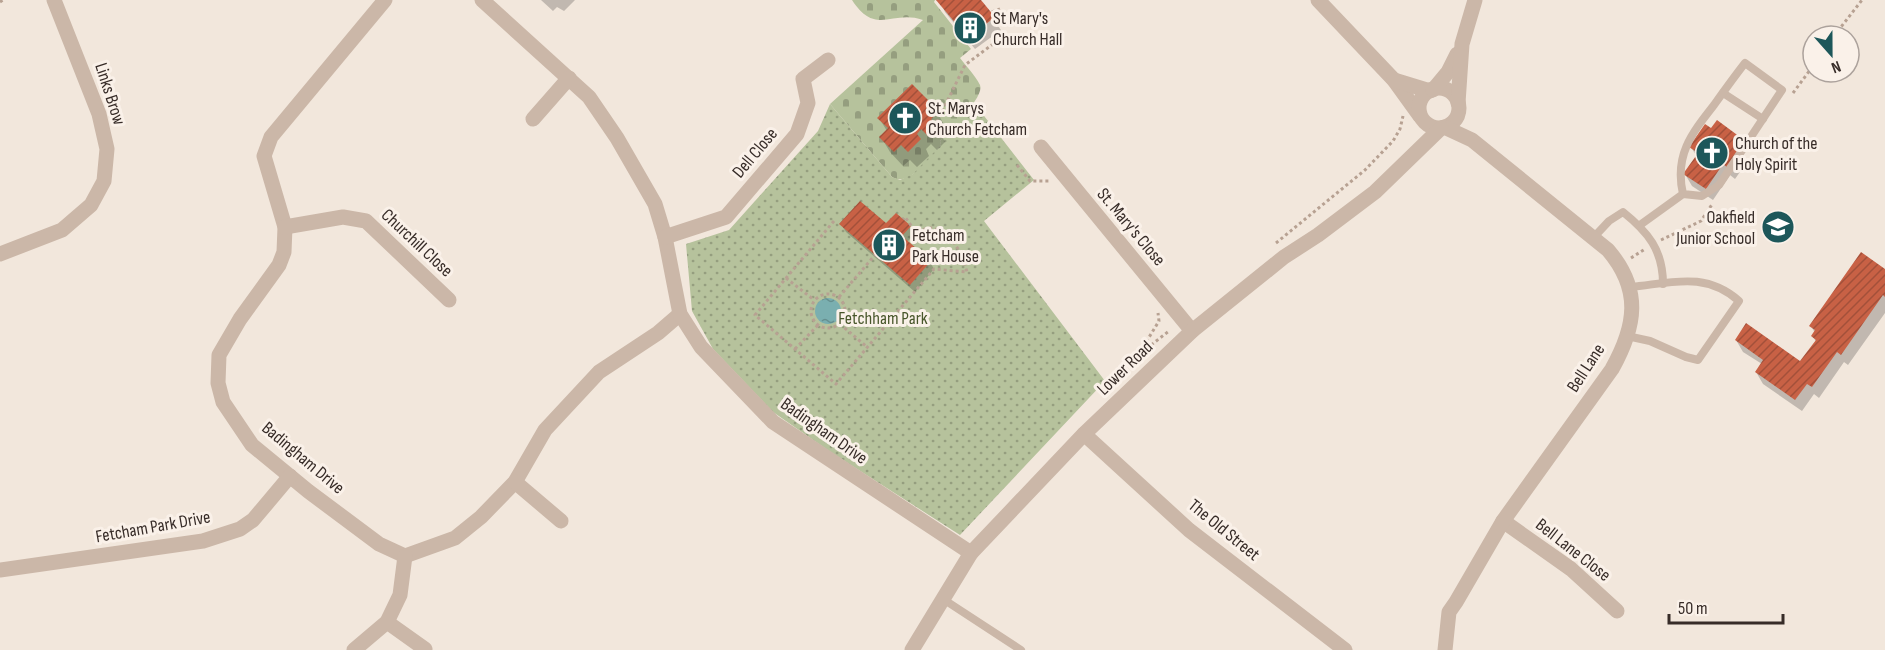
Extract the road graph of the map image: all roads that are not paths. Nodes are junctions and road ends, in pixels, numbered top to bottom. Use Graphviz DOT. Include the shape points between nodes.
graph roads {
  1 [pos="54,0"];
  2 [pos="385,0"];
  3 [pos="482,0"];
  4 [pos="1318,0"];
  5 [pos="1475,0"];
  6 [pos="1462,44"];
  7 [pos="828,60"];
  8 [pos="569,78"];
  9 [pos="1394,80"];
  10 [pos="1431,90"];
  11 [pos="1722,93"];
  12 [pos="1458,107"];
  13 [pos="1421,117"];
  14 [pos="533,119"];
  15 [pos="1763,119"];
  16 [pos="1443,128"];
  17 [pos="1472,141"];
  18 [pos="1041,147"];
  19 [pos="1411,159"];
  20 [pos="1683,194"];
  21 [pos="1640,225"];
  22 [pos="285,227"];
  23 [pos="665,237"];
  24 [pos="1594,237"];
  25 [pos="0,254"];
  26 [pos="1664,284"];
  27 [pos="1630,288"];
  28 [pos="449,300"];
  29 [pos="680,314"];
  30 [pos="1187,325"];
  31 [pos="1627,336"];
  32 [pos="1084,434"];
  33 [pos="290,476"];
  34 [pos="515,482"];
  35 [pos="561,521"];
  36 [pos="1503,521"];
  37 [pos="971,553"];
  38 [pos="405,556"];
  39 [pos="0,570"];
  40 [pos="943,599"];
  41 [pos="1617,611"];
  42 [pos="387,622"];
  43 [pos="425,649"];
  44 [pos="354,650"];
  45 [pos="912,650"];
  46 [pos="1021,650"];
  47 [pos="1345,650"];
  48 [pos="1445,650"];
  1 -- 25 [label="street, Links Brow" via="99,114 107,149 104,181 91,205 62,230"];
  2 -- 22 [label="street, Badingham Drive" via="271,137 264,156"];
  3 -- 8 [label="street, Badingham Drive"];
  4 -- 9 [label="street"];
  5 -- 6 [label="street"];
  6 -- 10 [label="street" via="1448,72"];
  6 -- 12 [label="street"];
  7 -- 23 [label="street, Dell Close" via="803,79 808,103 797,134 726,217"];
  8 -- 14 [label="street"];
  8 -- 23 [label="street, Badingham Drive" via="589,97 640,176 655,204"];
  9 -- 10 [label="street"];
  9 -- 13 [label="street"];
  10 -- 12 [label="street" via="1451,93"];
  10 -- 13 [label="street" via="1419,104"];
  11 -- 15 [label="lane"];
  11 -- 15 [label="lane" via="1745,63 1782,90"];
  11 -- 20 [label="lane" via="1693,131 1683,154 1679,177"];
  12 -- 16 [label="street, Lower Road" via="1454,121"];
  12 -- 17 [label="street, Bell Lane"];
  13 -- 16 [label="street" via="1430,126"];
  13 -- 19 [label="street"];
  15 -- 20 [label="lane" via="1719,185 1702,196"];
  16 -- 17 [label="street, Bell Lane"];
  16 -- 19 [label="street, Lower Road"];
  17 -- 24 [label="street, Bell Lane"];
  18 -- 30 [label="street, St. Mary's Close"];
  19 -- 30 [label="street, Lower Road" via="1350,212"];
  20 -- 21 [label="lane"];
  21 -- 24 [label="lane" via="1623,212"];
  21 -- 26 [label="lane" via="1656,246"];
  22 -- 28 [label="street, Churchill Close" via="343,217 366,221"];
  22 -- 33 [label="street, Badingham Drive" via="279,265 219,355 218,383 223,402 252,445"];
  23 -- 29 [label="street, Badingham Drive"];
  24 -- 27 [label="street, Bell Lane" via="1621,264"];
  26 -- 27 [label="lane"];
  26 -- 31 [label="lane" via="1700,280 1727,291 1739,301 1698,360"];
  27 -- 31 [label="street, Bell Lane"];
  29 -- 34 [label="street" via="599,372 545,430"];
  29 -- 37 [label="street, Badingham Drive" via="701,347 773,422"];
  30 -- 32 [label="street, Lower Road"];
  31 -- 36 [label="street, Bell Lane" via="1612,369"];
  32 -- 37 [label="street, Lower Road"];
  32 -- 47 [label="street, The Old Street" via="1189,530"];
  33 -- 38 [label="street, Badingham Drive" via="379,544"];
  33 -- 39 [label="street, Fetcham Park Drive" via="253,520 240,529 203,541"];
  34 -- 35 [label="street"];
  34 -- 38 [label="street" via="482,517 454,538"];
  36 -- 41 [label="street, Bell Lane Close" via="1571,569"];
  36 -- 48 [label="street, Bell Lane" via="1449,612"];
  37 -- 40 [label="street, Lower Road"];
  38 -- 42 [label="street" via="400,595"];
  40 -- 45 [label="street, Lower Road"];
  40 -- 46 [label="lane"];
  42 -- 43 [label="street"];
  42 -- 44 [label="street"];
}
